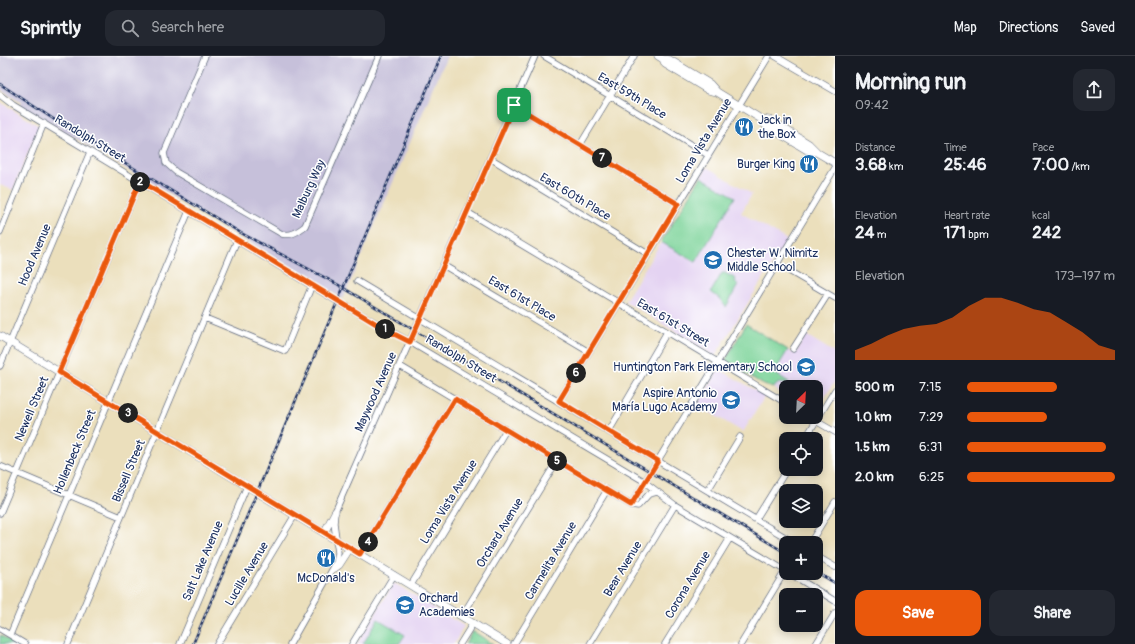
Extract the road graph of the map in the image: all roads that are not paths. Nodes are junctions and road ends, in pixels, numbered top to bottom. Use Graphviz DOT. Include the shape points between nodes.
graph roads {
  1 [pos="205,56"];
  2 [pos="379,56"];
  3 [pos="535,56"];
  4 [pos="544,56"];
  5 [pos="634,56"];
  6 [pos="769,56"];
  7 [pos="775,56"];
  8 [pos="661,58"];
  9 [pos="835,91"];
  10 [pos="0,95"];
  11 [pos="609,96"];
  12 [pos="514,105"];
  13 [pos="739,105"];
  14 [pos="44,123"];
  15 [pos="580,145"];
  16 [pos="90,152"];
  17 [pos="708,155"];
  18 [pos="490,158"];
  19 [pos="835,163"];
  20 [pos="835,168"];
  21 [pos="140,181"];
  22 [pos="678,204"];
  23 [pos="189,211"];
  24 [pos="467,212"];
  25 [pos="0,232"];
  26 [pos="237,240"];
  27 [pos="648,254"];
  28 [pos="777,264"];
  29 [pos="443,265"];
  30 [pos="357,281"];
  31 [pos="312,285"];
  32 [pos="828,294"];
  33 [pos="835,298"];
  34 [pos="618,303"];
  35 [pos="205,318"];
  36 [pos="421,318"];
  37 [pos="667,332"];
  38 [pos="0,336"];
  39 [pos="10,342"];
  40 [pos="410,342"];
  41 [pos="793,349"];
  42 [pos="589,352"];
  43 [pos="717,362"];
  44 [pos="0,366"];
  45 [pos="400,366"];
  46 [pos="59,372"];
  47 [pos="835,390"];
  48 [pos="455,399"];
  49 [pos="779,399"];
  50 [pos="559,401"];
  51 [pos="109,402"];
  52 [pos="823,410"];
  53 [pos="821,424"];
  54 [pos="506,430"];
  55 [pos="157,431"];
  56 [pos="609,431"];
  57 [pos="835,432"];
  58 [pos="740,437"];
  59 [pos="557,461"];
  60 [pos="658,461"];
  61 [pos="0,466"];
  62 [pos="17,473"];
  63 [pos="783,476"];
  64 [pos="645,482"];
  65 [pos="247,486"];
  66 [pos="607,490"];
  67 [pos="708,490"];
  68 [pos="657,492"];
  69 [pos="69,495"];
  70 [pos="835,502"];
  71 [pos="631,505"];
  72 [pos="675,505"];
  73 [pos="335,512"];
  74 [pos="0,513"];
  75 [pos="295,515"];
  76 [pos="122,517"];
  77 [pos="756,519"];
  78 [pos="324,533"];
  79 [pos="784,536"];
  80 [pos="814,536"];
  81 [pos="730,538"];
  82 [pos="336,540"];
  83 [pos="350,548"];
  84 [pos="360,554"];
  85 [pos="823,560"];
  86 [pos="779,567"];
  87 [pos="835,567"];
  88 [pos="335,568"];
  89 [pos="392,578"];
  90 [pos="782,580"];
  91 [pos="800,580"];
  92 [pos="411,585"];
  93 [pos="835,601"];
  94 [pos="835,613"];
  95 [pos="462,616"];
  96 [pos="473,623"];
  97 [pos="0,629"];
  98 [pos="10,635"];
  99 [pos="25,644"];
  100 [pos="68,644"];
  101 [pos="180,644"];
  102 [pos="217,644"];
  103 [pos="290,644"];
  104 [pos="352,644"];
  105 [pos="460,644"];
  106 [pos="507,644"];
  107 [pos="514,644"];
  108 [pos="590,644"];
  109 [pos="665,644"];
  110 [pos="741,644"];
  111 [pos="816,644"];
  1 -- 2 [label="street, Malburg Way" via="164,153 166,163 176,172 282,234 295,234 305,226"];
  3 -- 12 [label="street, Maywood Avenue"];
  4 -- 11 [label="street, East 59th Place"];
  5 -- 11 [label="street"];
  6 -- 13 [label="street, Loma Vista Avenue"];
  7 -- 9 [label="street"];
  8 -- 13 [label="main road" via="670,60 710,84 717,92"];
  10 -- 14 [label="street, Randolph Street"];
  11 -- 15 [label="street"];
  11 -- 17 [label="street, East 59th Place"];
  12 -- 15 [label="street"];
  12 -- 18 [label="street, Maywood Avenue"];
  13 -- 17 [label="street, Loma Vista Avenue"];
  13 -- 19 [label="main road" via="761,119 765,125 806,150 818,153"];
  14 -- 16 [label="street, Randolph Street"];
  14 -- 25 [label="street"];
  15 -- 22 [label="street"];
  16 -- 21 [label="street, Randolph Street"];
  16 -- 39 [label="street, Hood Avenue"];
  17 -- 22 [label="street, Loma Vista Avenue"];
  18 -- 24 [label="street, Maywood Avenue"];
  18 -- 27 [label="street, East 60th Place"];
  20 -- 28 [label="street"];
  21 -- 23 [label="street, Randolph Street"];
  21 -- 46 [label="street, Newell Street"];
  22 -- 27 [label="street, Loma Vista Avenue"];
  23 -- 26 [label="street, Randolph Street"];
  23 -- 51 [label="street, Hollenbeck Street"];
  24 -- 29 [label="street, Maywood Avenue"];
  24 -- 34 [label="street, East 61st Street"];
  26 -- 31 [label="street, Randolph Street"];
  26 -- 35 [label="street, Bissell Street"];
  27 -- 34 [label="street, Loma Vista Avenue"];
  28 -- 32 [label="street"];
  28 -- 43 [label="street"];
  29 -- 36 [label="street, Maywood Avenue"];
  29 -- 42 [label="street, East 61st Place"];
  30 -- 36 [label="street, Randolph Street"];
  31 -- 35 [label="street" via="285,351"];
  31 -- 40 [label="street, Randolph Street"];
  32 -- 33 [label="street"];
  32 -- 41 [label="street"];
  34 -- 37 [label="street, East 61st Street"];
  34 -- 42 [label="street, Loma Vista Avenue"];
  35 -- 55 [label="street, Bissell Street"];
  36 -- 40 [label="street, Maywood Avenue"];
  36 -- 50 [label="street, Randolph Street"];
  37 -- 43 [label="street, East 61st Street"];
  37 -- 56 [label="street"];
  38 -- 39 [label="main road"];
  39 -- 44 [label="street, Hood Avenue"];
  39 -- 46 [label="main road"];
  40 -- 45 [label="street, Maywood Avenue"];
  40 -- 64 [label="street, Randolph Street"];
  42 -- 50 [label="street, Loma Vista Avenue"];
  43 -- 49 [label="street, East 61st Street"];
  43 -- 60 [label="street"];
  45 -- 48 [label="street"];
  45 -- 73 [label="street, Maywood Avenue"];
  46 -- 51 [label="main road"];
  46 -- 62 [label="street, Newell Street"];
  47 -- 52 [label="street"];
  48 -- 54 [label="street"];
  48 -- 84 [label="street"];
  50 -- 56 [label="street, Randolph Street"];
  51 -- 55 [label="main road"];
  51 -- 69 [label="street, Hollenbeck Street"];
  53 -- 57 [label="street"];
  54 -- 59 [label="street"];
  54 -- 92 [label="street, Loma Vista Avenue"];
  55 -- 65 [label="main road"];
  55 -- 76 [label="street, Bissell Street"];
  56 -- 60 [label="street, Randolph Street"];
  58 -- 67 [label="street"];
  59 -- 66 [label="street"];
  59 -- 95 [label="street, Orchard Avenue"];
  60 -- 64 [label="street"];
  60 -- 67 [label="street, Randolph Street"];
  61 -- 62 [label="street"];
  62 -- 69 [label="street"];
  62 -- 74 [label="street, Newell Street"];
  63 -- 77 [label="street"];
  64 -- 68 [label="street, Randolph Street"];
  64 -- 71 [label="street"];
  65 -- 75 [label="main road"];
  65 -- 101 [label="street, Salt Lake Avenue"];
  66 -- 71 [label="street"];
  66 -- 107 [label="street, Carmelita Avenue"];
  67 -- 77 [label="street, Randolph Street"];
  68 -- 71 [label="street" via="648,494 638,506"];
  68 -- 72 [label="street, Randolph Street"];
  69 -- 76 [label="street"];
  69 -- 98 [label="street, Hollenbeck Street"];
  70 -- 80 [label="street"];
  72 -- 81 [label="street, Randolph Street"];
  72 -- 108 [label="street, Bear Avenue"];
  73 -- 78 [label="main road"];
  73 -- 82 [label="street, Maywood Avenue"];
  75 -- 78 [label="main road"];
  75 -- 102 [label="street, Lucille Avenue"];
  76 -- 100 [label="street, Bissell Street"];
  77 -- 79 [label="street, Randolph Street"];
  78 -- 82 [label="main road"];
  81 -- 86 [label="street, Randolph Street"];
  81 -- 109 [label="street, Corona Avenue"];
  82 -- 83 [label="main road"];
  82 -- 88 [label="street, Maywood Avenue" via="338,553"];
  83 -- 84 [label="main road"];
  83 -- 88 [label="main road"];
  84 -- 89 [label="main road"];
  85 -- 87 [label="street"];
  88 -- 103 [label="street"];
  89 -- 92 [label="main road"];
  89 -- 104 [label="street"];
  90 -- 110 [label="street"];
  91 -- 93 [label="street, Randolph Street"];
  92 -- 95 [label="main road"];
  94 -- 111 [label="street"];
  95 -- 96 [label="main road"];
  96 -- 105 [label="street"];
  96 -- 106 [label="main road"];
  97 -- 98 [label="street"];
  98 -- 99 [label="street"];
}
